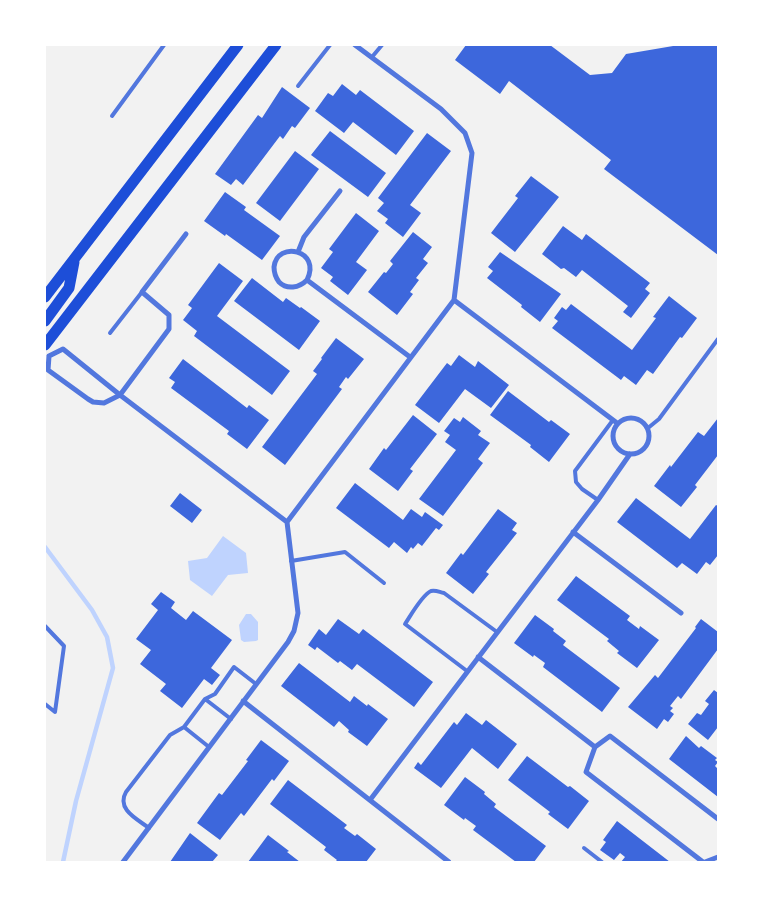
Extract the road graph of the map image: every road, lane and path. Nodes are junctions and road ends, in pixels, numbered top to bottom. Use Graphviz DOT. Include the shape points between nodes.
graph roads {
  1 [pos="164,45"];
  2 [pos="238,45"];
  3 [pos="276,45"];
  4 [pos="330,45"];
  5 [pos="355,45"];
  6 [pos="382,45"];
  7 [pos="372,58"];
  8 [pos="298,86"];
  9 [pos="112,116"];
  10 [pos="340,192"];
  11 [pos="186,234"];
  12 [pos="298,252"];
  13 [pos="74,261"];
  14 [pos="307,280"];
  15 [pos="142,292"];
  16 [pos="45,297"];
  17 [pos="454,300"];
  18 [pos="45,321"];
  19 [pos="110,333"];
  20 [pos="718,339"];
  21 [pos="46,351"];
  22 [pos="410,357"];
  23 [pos="120,395"];
  24 [pos="615,422"];
  25 [pos="648,428"];
  26 [pos="630,454"];
  27 [pos="598,500"];
  28 [pos="286,522"];
  29 [pos="573,532"];
  30 [pos="291,561"];
  31 [pos="384,582"];
  32 [pos="681,613"];
  33 [pos="45,626"];
  34 [pos="497,632"];
  35 [pos="478,657"];
  36 [pos="467,672"];
  37 [pos="256,684"];
  38 [pos="205,699"];
  39 [pos="243,701"];
  40 [pos="45,704"];
  41 [pos="230,719"];
  42 [pos="184,727"];
  43 [pos="595,747"];
  44 [pos="209,748"];
  45 [pos="370,800"];
  46 [pos="718,819"];
  47 [pos="149,828"];
  48 [pos="584,848"];
  49 [pos="718,857"];
  50 [pos="123,862"];
  51 [pos="449,862"];
  52 [pos="602,862"];
  53 [pos="704,862"];
  1 -- 9 [label="lane"];
  2 -- 13 [label="main road"];
  3 -- 21 [label="main road"];
  4 -- 8 [label="lane"];
  5 -- 7 [label="street"];
  6 -- 7 [label="lane"];
  7 -- 17 [label="street" via="448,116 465,133 472,153"];
  10 -- 12 [label="street" via="304,238"];
  11 -- 15 [label="street"];
  12 -- 14 [label="street" via="310,263"];
  12 -- 14 [label="street" via="287,252 279,257 274,265 275,276 290,288"];
  13 -- 16 [label="main road"];
  13 -- 18 [label="main road" via="70,288"];
  14 -- 22 [label="street"];
  15 -- 19 [label="lane"];
  15 -- 23 [label="street" via="169,315 169,329"];
  17 -- 22 [label="street"];
  17 -- 24 [label="street"];
  20 -- 25 [label="lane" via="659,419"];
  21 -- 23 [label="street" via="63,349"];
  21 -- 23 [label="street" via="48,370 93,402 104,403"];
  22 -- 28 [label="street"];
  23 -- 28 [label="street"];
  24 -- 25 [label="street" via="634,417"];
  24 -- 26 [label="street" via="612,434 615,446"];
  24 -- 27 [label="lane" via="575,471 576,482"];
  25 -- 26 [label="street" via="646,446"];
  26 -- 27 [label="street"];
  27 -- 29 [label="street"];
  28 -- 30 [label="street"];
  29 -- 32 [label="street"];
  29 -- 34 [label="street"];
  30 -- 31 [label="lane" via="345,552"];
  30 -- 37 [label="street" via="298,602 297,622 288,642"];
  33 -- 40 [label="lane" via="64,646 55,712"];
  34 -- 35 [label="street"];
  34 -- 36 [label="lane" via="444,593 436,590 425,596 405,624"];
  35 -- 36 [label="street"];
  35 -- 43 [label="street"];
  36 -- 45 [label="street"];
  37 -- 38 [label="lane" via="234,667 214,694"];
  37 -- 39 [label="street"];
  38 -- 41 [label="lane"];
  38 -- 42 [label="lane"];
  39 -- 41 [label="street"];
  39 -- 45 [label="street"];
  41 -- 44 [label="street"];
  42 -- 44 [label="lane"];
  42 -- 47 [label="lane" via="170,735 123,797 128,812"];
  43 -- 46 [label="street" via="610,736"];
  43 -- 53 [label="street" via="586,772"];
  44 -- 47 [label="street"];
  45 -- 51 [label="street"];
  47 -- 50 [label="street"];
  48 -- 52 [label="lane"];
  49 -- 53 [label="street"];
}
